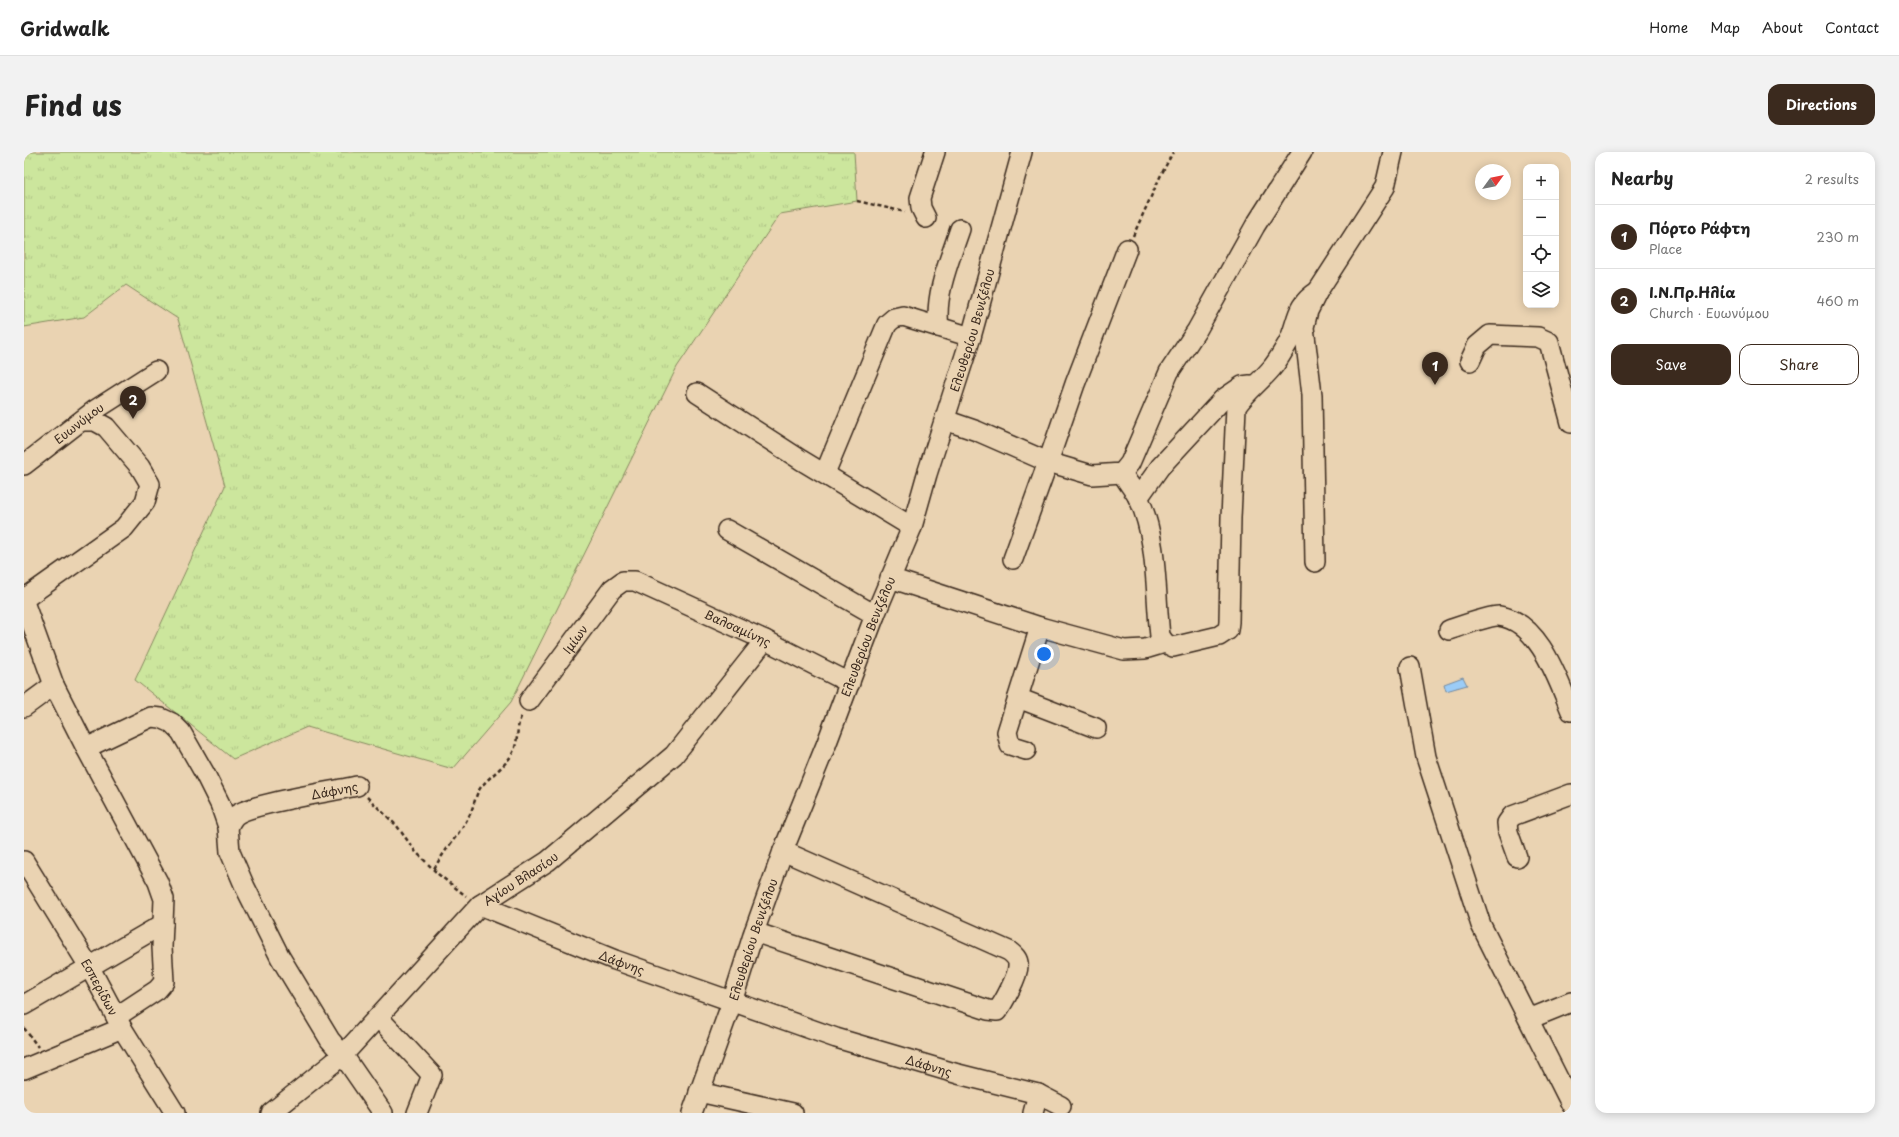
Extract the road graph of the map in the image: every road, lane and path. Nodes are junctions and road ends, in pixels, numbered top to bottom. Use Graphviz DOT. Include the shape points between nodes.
graph roads {
  1 [pos="935,152"];
  2 [pos="1022,152"];
  3 [pos="1173,152"];
  4 [pos="1302,152"];
  5 [pos="1393,152"];
  6 [pos="926,218"];
  7 [pos="960,229"];
  8 [pos="1127,249"];
  9 [pos="1318,291"];
  10 [pos="939,327"];
  11 [pos="971,337"];
  12 [pos="1470,360"];
  13 [pos="156,371"];
  14 [pos="1255,384"];
  15 [pos="697,393"];
  16 [pos="952,398"];
  17 [pos="945,420"];
  18 [pos="82,421"];
  19 [pos="1571,423"];
  20 [pos="977,431"];
  21 [pos="1048,462"];
  22 [pos="24,465"];
  23 [pos="1122,473"];
  24 [pos="825,474"];
  25 [pos="1138,498"];
  26 [pos="912,526"];
  27 [pos="727,530"];
  28 [pos="1013,559"];
  29 [pos="1315,562"];
  30 [pos="890,578"];
  31 [pos="623,580"];
  32 [pos="24,599"];
  33 [pos="24,602"];
  34 [pos="875,615"];
  35 [pos="1040,627"];
  36 [pos="1449,630"];
  37 [pos="765,640"];
  38 [pos="1165,643"];
  39 [pos="1410,667"];
  40 [pos="850,682"];
  41 [pos="54,684"];
  42 [pos="1018,698"];
  43 [pos="529,701"];
  44 [pos="24,707"];
  45 [pos="1571,711"];
  46 [pos="1096,728"];
  47 [pos="86,748"];
  48 [pos="1026,750"];
  49 [pos="357,786"];
  50 [pos="1571,794"];
  51 [pos="228,827"];
  52 [pos="783,851"];
  53 [pos="1517,857"];
  54 [pos="24,861"];
  55 [pos="434,869"];
  56 [pos="480,905"];
  57 [pos="163,924"];
  58 [pos="754,932"];
  59 [pos="90,968"];
  60 [pos="732,1002"];
  61 [pos="1571,1002"];
  62 [pos="24,1005"];
  63 [pos="378,1016"];
  64 [pos="1529,1019"];
  65 [pos="119,1022"];
  66 [pos="24,1028"];
  67 [pos="343,1055"];
  68 [pos="46,1059"];
  69 [pos="24,1070"];
  70 [pos="699,1092"];
  71 [pos="1038,1094"];
  72 [pos="1571,1104"];
  73 [pos="1062,1106"];
  74 [pos="175,1113"];
  75 [pos="271,1113"];
  76 [pos="383,1113"];
  77 [pos="417,1113"];
  78 [pos="692,1113"];
  79 [pos="793,1113"];
  80 [pos="1033,1113"];
  1 -- 6 [label="street" via="920,198"];
  2 -- 11 [label="street, Ελευθερίου Βενιζέλου"];
  3 -- 8 [label="path"];
  4 -- 23 [label="street" via="1255,226 1197,330 1169,372 1138,446"];
  5 -- 9 [label="street" via="1385,187"];
  7 -- 10 [label="street" via="944,277 937,316"];
  8 -- 21 [label="street"];
  9 -- 14 [label="street" via="1307,298 1298,314 1289,341 1272,368"];
  9 -- 29 [label="street" via="1308,311 1304,327 1312,395"];
  10 -- 11 [label="street"];
  10 -- 24 [label="street" via="903,316 894,318 887,324"];
  11 -- 16 [label="street, Ελευθερίου Βενιζέλου"];
  12 -- 19 [label="street" via="1478,346 1490,335 1538,337 1549,342"];
  13 -- 18 [label="street, Ευωνύμου"];
  14 -- 25 [label="street" via="1242,386 1223,399 1160,467"];
  14 -- 38 [label="street" via="1236,407 1228,630 1219,636 1173,647"];
  15 -- 24 [label="street"];
  16 -- 17 [label="street, Ελευθερίου Βενιζέλου"];
  16 -- 20 [label="street"];
  17 -- 20 [label="street"];
  17 -- 26 [label="street, Ελευθερίου Βενιζέλου"];
  18 -- 22 [label="street, Ευωνύμου"];
  18 -- 32 [label="street" via="95,421 106,427 140,467 150,484 145,502 124,528"];
  20 -- 21 [label="street"];
  21 -- 23 [label="street" via="1092,475"];
  21 -- 28 [label="street"];
  23 -- 25 [label="street"];
  24 -- 26 [label="street"];
  25 -- 38 [label="street" via="1147,521 1151,542 1160,636"];
  26 -- 30 [label="street, Ελευθερίου Βενιζέλου"];
  27 -- 34 [label="street"];
  30 -- 34 [label="street, Ελευθερίου Βενιζέλου"];
  30 -- 35 [label="street"];
  31 -- 37 [label="street, Βαλσαμίνης" via="635,581"];
  31 -- 43 [label="street, Ιμίων" via="612,589"];
  33 -- 41 [label="street"];
  34 -- 40 [label="street, Ελευθερίου Βενιζέλου"];
  35 -- 38 [label="street" via="1124,650 1145,649"];
  35 -- 42 [label="street"];
  36 -- 45 [label="street" via="1498,616 1514,621 1529,632 1542,648 1553,667"];
  37 -- 40 [label="street, Βαλσαμίνης"];
  37 -- 56 [label="street, Αγίου Βλασίου" via="674,755 548,861"];
  39 -- 64 [label="street" via="1426,757 1479,918"];
  40 -- 52 [label="street, Ελευθερίου Βενιζέλου"];
  41 -- 44 [label="street"];
  41 -- 47 [label="street"];
  42 -- 46 [label="street"];
  42 -- 48 [label="street" via="1007,732 1010,745"];
  43 -- 55 [label="path" via="519,721 518,741 510,757 480,789 470,815"];
  47 -- 51 [label="street" via="151,717 172,723 181,732 205,774"];
  47 -- 57 [label="street" via="158,882 164,899"];
  49 -- 51 [label="street, Δάφνης" via="275,802 244,811 236,816"];
  49 -- 55 [label="path, Δάφνης" via="397,826 415,851"];
  50 -- 53 [label="street" via="1512,816 1507,823 1508,832"];
  51 -- 67 [label="street" via="230,852 280,957 330,1040"];
  52 -- 58 [label="street, Ελευθερίου Βενιζέλου"];
  52 -- 58 [label="street" via="1009,951 1017,958 1018,967 1004,1003 996,1011 988,1010"];
  54 -- 59 [label="street, Εσπερίδων"];
  55 -- 56 [label="path, Δάφνης" via="461,893"];
  56 -- 60 [label="street, Δάφνης" via="615,960"];
  56 -- 63 [label="street, Αγίου Βλασίου"];
  57 -- 59 [label="street"];
  57 -- 65 [label="street" via="164,982"];
  58 -- 60 [label="street, Ελευθερίου Βενιζέλου"];
  59 -- 62 [label="street"];
  59 -- 65 [label="street, Εσπερίδων"];
  60 -- 70 [label="street, Ελευθερίου Βενιζέλου"];
  60 -- 71 [label="street, Δάφνης" via="836,1038 958,1074"];
  61 -- 64 [label="street"];
  63 -- 67 [label="street, Αγίου Βλασίου"];
  63 -- 77 [label="street" via="432,1075"];
  64 -- 72 [label="street"];
  65 -- 68 [label="street"];
  65 -- 74 [label="street, Εσπερίδων"];
  66 -- 68 [label="path"];
  67 -- 75 [label="street, Αγίου Βλασίου"];
  67 -- 76 [label="street"];
  68 -- 69 [label="street"];
  70 -- 78 [label="street, Ελευθερίου Βενιζέλου"];
  70 -- 79 [label="street"];
  71 -- 73 [label="street, Δάφνης"];
  71 -- 80 [label="street"];
}
